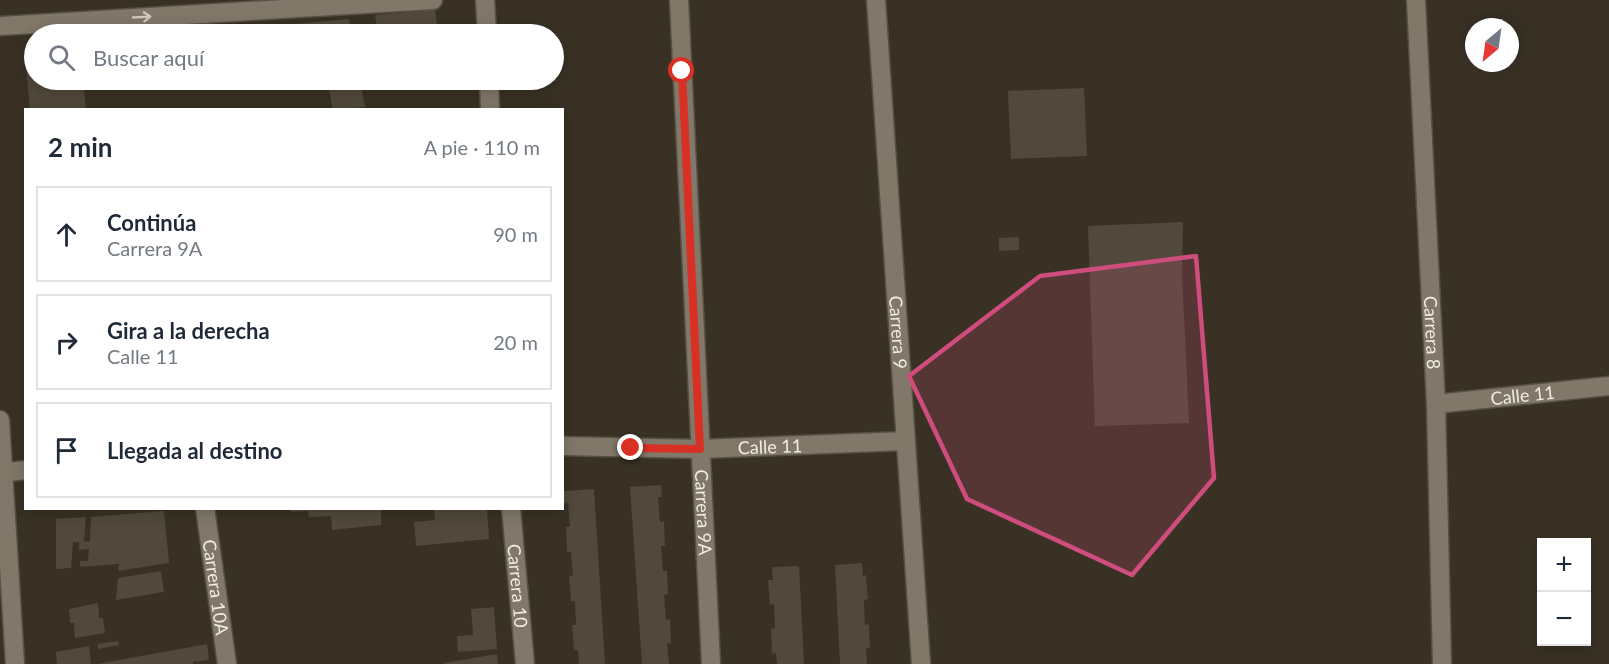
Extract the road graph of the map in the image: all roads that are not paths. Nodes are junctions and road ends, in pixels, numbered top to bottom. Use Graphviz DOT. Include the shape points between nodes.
graph roads {
  1 [pos="433,0"];
  2 [pos="485,0"];
  3 [pos="679,0"];
  4 [pos="876,0"];
  5 [pos="1416,0"];
  6 [pos="33,24"];
  7 [pos="486,24"];
  8 [pos="24,25"];
  9 [pos="0,26"];
  10 [pos="489,90"];
  11 [pos="490,108"];
  12 [pos="1609,386"];
  13 [pos="1436,404"];
  14 [pos="0,420"];
  15 [pos="906,441"];
  16 [pos="564,446"];
  17 [pos="700,449"];
  18 [pos="24,470"];
  19 [pos="1,472"];
  20 [pos="205,510"];
  21 [pos="511,510"];
  22 [pos="15,664"];
  23 [pos="227,664"];
  24 [pos="525,664"];
  25 [pos="711,664"];
  26 [pos="921,664"];
  27 [pos="1442,664"];
  6 -- 1 [label="street, one-way"];
  2 -- 7 [label="street"];
  3 -- 17 [label="street, Carrera 9A"];
  4 -- 15 [label="street, Carrera 9"];
  5 -- 13 [label="street, Carrera 8"];
  9 -- 8 [label="street, one-way"];
  10 -- 11 [label="street"];
  12 -- 13 [label="street, Calle 11"];
  13 -- 27 [label="street, Carrera 8"];
  14 -- 19 [label="street"];
  15 -- 17 [label="street, Calle 11"];
  15 -- 26 [label="street, Carrera 9"];
  16 -- 17 [label="street, Calle 11"];
  17 -- 25 [label="street, Carrera 9A"];
  18 -- 19 [label="street"];
  19 -- 22 [label="street"];
  20 -- 23 [label="street, Carrera 10A"];
  21 -- 24 [label="street, Carrera 10"];
}
